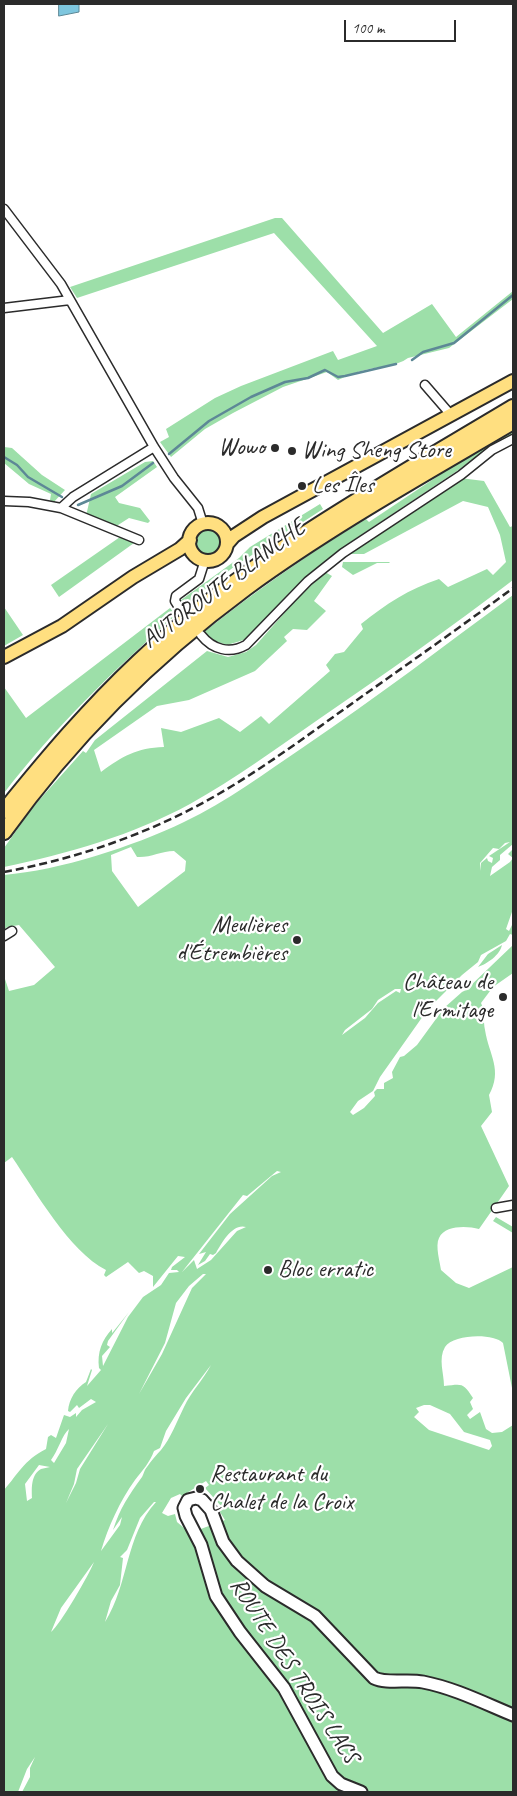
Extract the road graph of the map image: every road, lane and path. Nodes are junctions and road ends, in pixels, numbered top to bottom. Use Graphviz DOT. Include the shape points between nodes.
graph roads {
  1 [pos="4,210"];
  2 [pos="70,300"];
  3 [pos="4,308"];
  4 [pos="513,381"];
  5 [pos="424,385"];
  6 [pos="513,408"];
  7 [pos="451,415"];
  8 [pos="513,422"];
  9 [pos="513,438"];
  10 [pos="154,447"];
  11 [pos="4,501"];
  12 [pos="61,508"];
  13 [pos="263,517"];
  14 [pos="203,524"];
  15 [pos="220,527"];
  16 [pos="139,540"];
  17 [pos="190,540"];
  18 [pos="227,544"];
  19 [pos="200,558"];
  20 [pos="159,563"];
  21 [pos="182,612"];
  22 [pos="201,635"];
  23 [pos="4,657"];
  24 [pos="4,811"];
  25 [pos="4,832"];
  26 [pos="12,930"];
  27 [pos="4,936"];
  28 [pos="513,1205"];
  29 [pos="496,1208"];
  30 [pos="513,1715"];
  31 [pos="361,1792"];
  1 -- 2 [label="street"];
  2 -- 3 [label="street"];
  2 -- 10 [label="street"];
  4 -- 7 [label="main road"];
  5 -- 7 [label="street"];
  6 -- 24 [label="highway, AUTOROUTE BLANCHE" via="275,552 201,607 108,690 66,735"];
  7 -- 13 [label="main road"];
  8 -- 25 [label="highway, AUTOROUTE BLANCHE" via="329,533 212,615 148,669 98,719"];
  9 -- 22 [label="street" via="343,553 308,581 246,645 224,650 212,646"];
  10 -- 12 [label="street"];
  10 -- 14 [label="street" via="198,508"];
  11 -- 12 [label="street"];
  12 -- 16 [label="street"];
  13 -- 15 [label="main road"];
  13 -- 18 [label="main road"];
  14 -- 15 [label="main road"];
  14 -- 17 [label="main road" via="194,530"];
  15 -- 18 [label="main road" via="226,534"];
  17 -- 19 [label="main road" via="191,548"];
  17 -- 20 [label="main road"];
  18 -- 19 [label="main road" via="219,557"];
  19 -- 20 [label="main road"];
  19 -- 21 [label="street" via="199,579 176,596 175,601"];
  20 -- 23 [label="main road" via="62,626"];
  26 -- 27 [label="street"];
  28 -- 29 [label="street"];
  30 -- 31 [label="street, ROUTE DES TROIS LACS" via="433,1684 374,1678 315,1616 277,1594 242,1566 226,1547 217,1521 205,1502 196,1498 188,1500 184,1508 186,1516 201,1545 221,1605 284,1688 332,1776 341,1784"];
}
